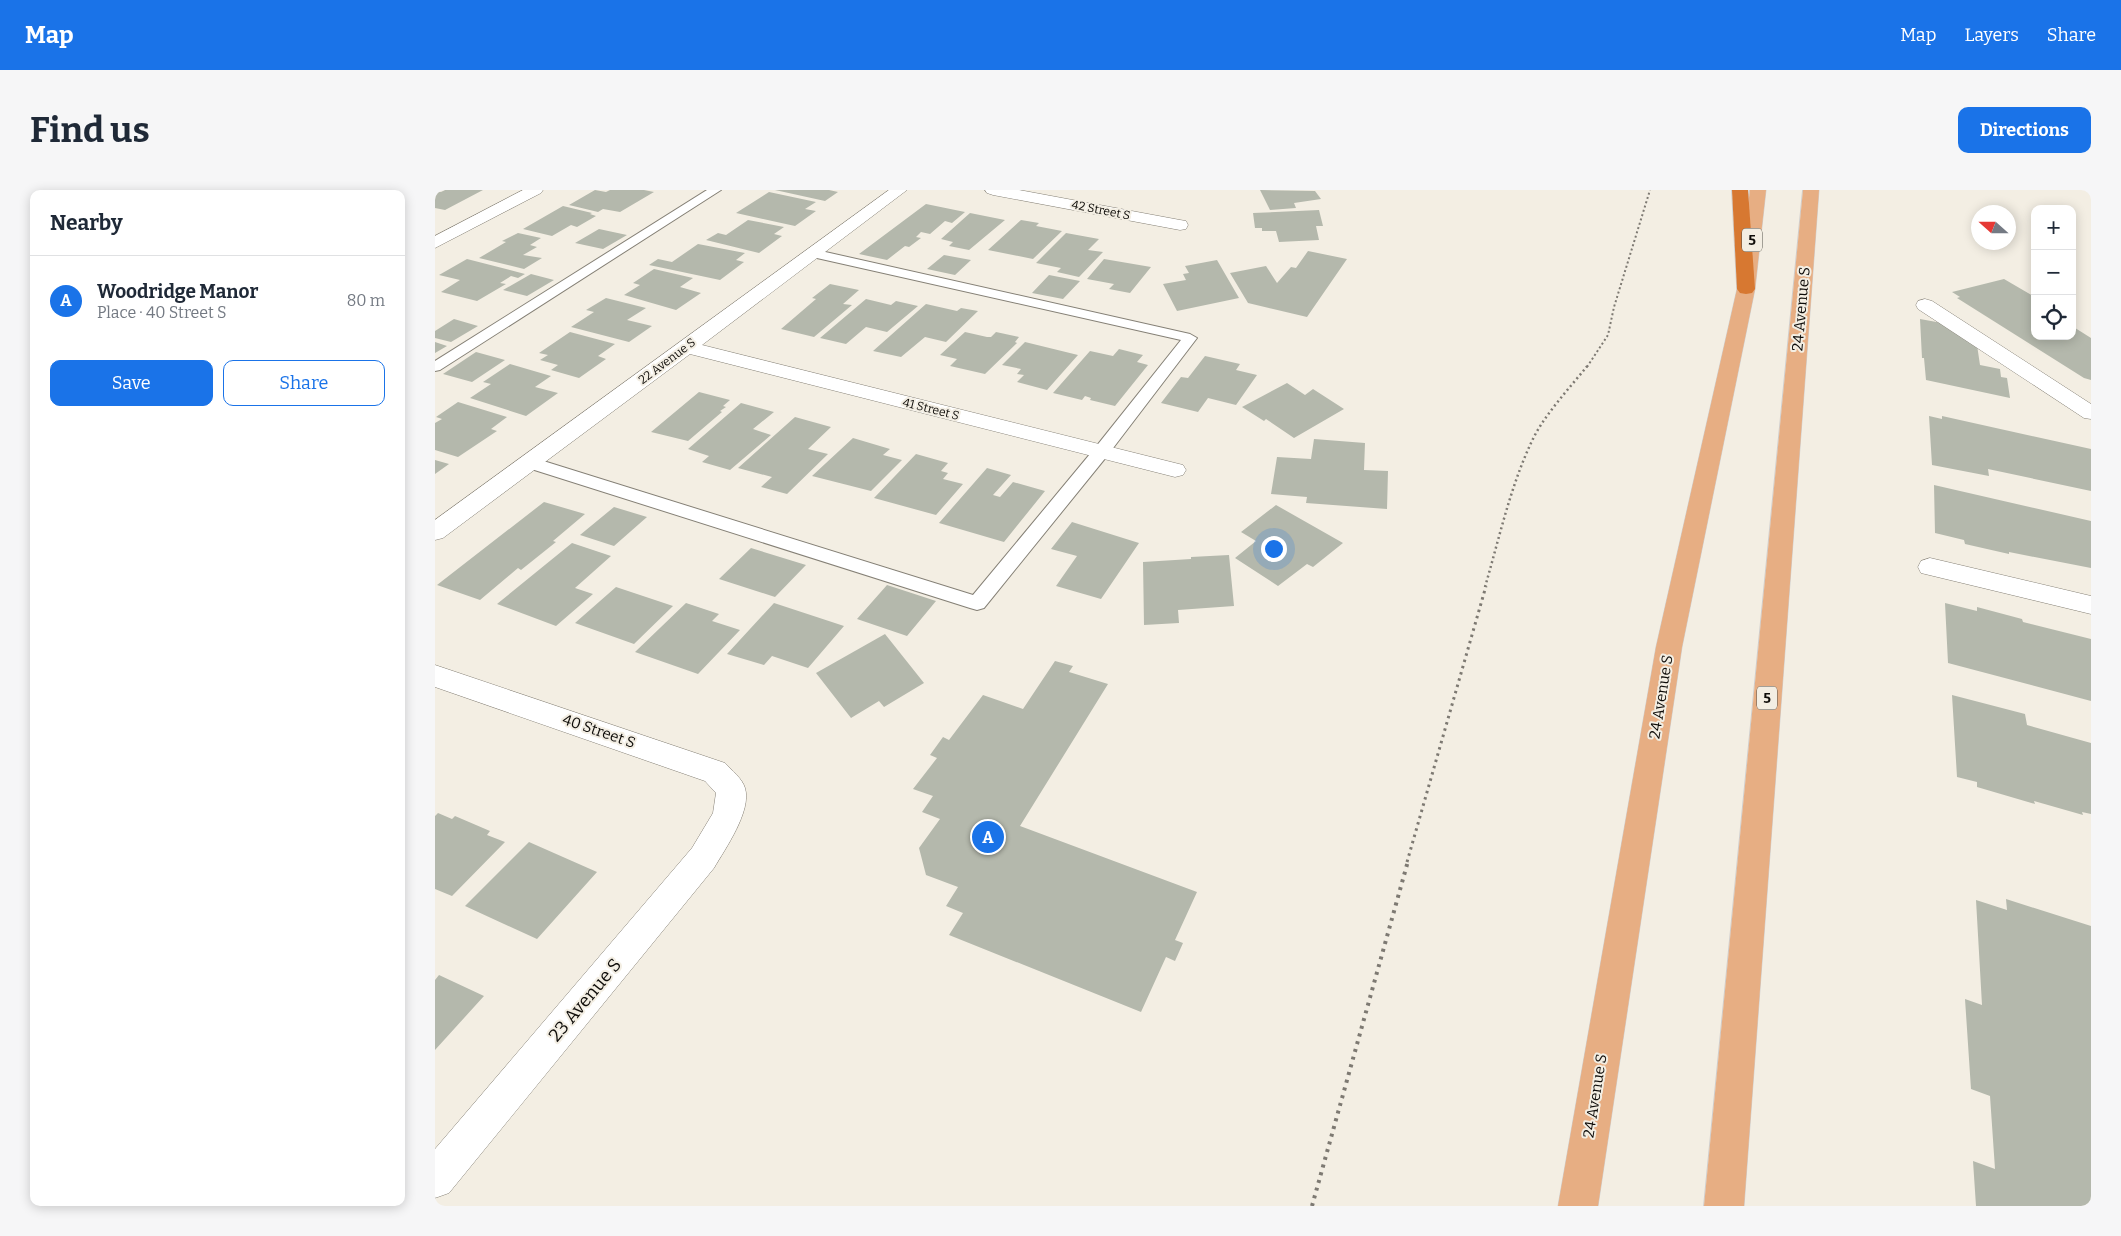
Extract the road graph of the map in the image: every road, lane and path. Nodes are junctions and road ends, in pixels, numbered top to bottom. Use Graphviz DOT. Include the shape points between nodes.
graph roads {
  1 [pos="535,190"];
  2 [pos="715,190"];
  3 [pos="899,190"];
  4 [pos="993,190"];
  5 [pos="1650,190"];
  6 [pos="1740,190"];
  7 [pos="1758,190"];
  8 [pos="1811,190"];
  9 [pos="1180,225"];
  10 [pos="435,243"];
  11 [pos="812,253"];
  12 [pos="1746,290"];
  13 [pos="1925,305"];
  14 [pos="686,348"];
  15 [pos="435,366"];
  16 [pos="2091,413"];
  17 [pos="1101,452"];
  18 [pos="531,463"];
  19 [pos="1175,470"];
  20 [pos="435,532"];
  21 [pos="1930,567"];
  22 [pos="2091,605"];
  23 [pos="435,676"];
  24 [pos="728,816"];
  25 [pos="435,1179"];
  26 [pos="1312,1206"];
  27 [pos="1578,1206"];
  28 [pos="1724,1206"];
  1 -- 10 [label="street"];
  2 -- 15 [label="lane"];
  3 -- 11 [label="street, 22 Avenue S"];
  4 -- 9 [label="street, 42 Street S"];
  5 -- 26 [label="path" via="1608,335 1531,442 1510,501"];
  6 -- 12 [label="highway"];
  7 -- 12 [label="main road, 24 Avenue S / 5"];
  8 -- 28 [label="main road, 24 Avenue S / 5"];
  11 -- 14 [label="street, 22 Avenue S"];
  11 -- 17 [label="lane" via="1190,338"];
  12 -- 27 [label="main road, 24 Avenue S / 5" via="1669,647"];
  13 -- 16 [label="street"];
  14 -- 17 [label="street, 41 Street S"];
  14 -- 18 [label="street, 22 Avenue S"];
  17 -- 18 [label="lane" via="977,603"];
  17 -- 19 [label="street, 41 Street S"];
  18 -- 20 [label="street, 22 Avenue S"];
  21 -- 22 [label="street"];
  23 -- 24 [label="street, 40 Street S" via="715,772 731,790"];
  24 -- 25 [label="street, 23 Avenue S" via="703,858"];
}
